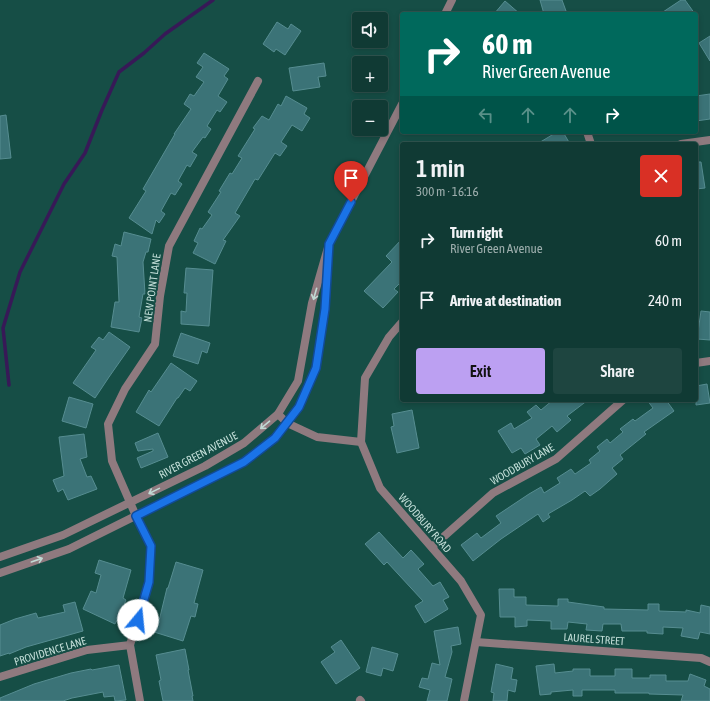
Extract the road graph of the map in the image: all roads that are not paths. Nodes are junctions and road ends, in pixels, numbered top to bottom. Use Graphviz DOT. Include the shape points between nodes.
graph roads {
  1 [pos="452,0"];
  2 [pos="447,12"];
  3 [pos="258,81"];
  4 [pos="400,108"];
  5 [pos="710,140"];
  6 [pos="696,142"];
  7 [pos="329,244"];
  8 [pos="400,324"];
  9 [pos="710,362"];
  10 [pos="698,363"];
  11 [pos="621,402"];
  12 [pos="278,414"];
  13 [pos="287,423"];
  14 [pos="361,442"];
  15 [pos="130,503"];
  16 [pos="136,516"];
  17 [pos="432,547"];
  18 [pos="0,557"];
  19 [pos="0,573"];
  20 [pos="476,642"];
  21 [pos="130,645"];
  22 [pos="710,662"];
  23 [pos="0,677"];
  24 [pos="140,701"];
  25 [pos="464,701"];
  1 -- 2 [label="street"];
  3 -- 15 [label="street, NEW POINT LANE" via="169,246 160,296 156,344 125,389 108,424 112,461"];
  4 -- 7 [label="street, RIVER GREEN AVENUE"];
  5 -- 6 [label="street"];
  7 -- 12 [label="street, RIVER GREEN AVENUE, one-way" via="312,303 298,381"];
  7 -- 13 [label="street, RIVER GREEN AVENUE" via="325,309 316,368 299,407"];
  8 -- 14 [label="street" via="389,337 365,378"];
  9 -- 10 [label="street"];
  11 -- 17 [label="street, WOODBURY LANE" via="556,459 493,492"];
  12 -- 13 [label="street"];
  12 -- 15 [label="street, RIVER GREEN AVENUE, one-way" via="231,451"];
  13 -- 14 [label="street" via="317,437"];
  13 -- 16 [label="street, RIVER GREEN AVENUE" via="275,438 244,462"];
  14 -- 17 [label="street, WOODBURY ROAD" via="380,488"];
  15 -- 16 [label="street, NEW POINT LANE"];
  15 -- 18 [label="street, RIVER GREEN AVENUE" via="63,536"];
  19 -- 16 [label="street, RIVER GREEN AVENUE, one-way" via="69,549"];
  16 -- 21 [label="street, NEW POINT LANE" via="151,546 149,582"];
  17 -- 20 [label="street, WOODBURY ROAD" via="461,581 481,616"];
  20 -- 22 [label="street, LAUREL STREET" via="701,658"];
  20 -- 25 [label="street, WOODBURY ROAD"];
  21 -- 23 [label="street, PROVIDENCE LANE" via="87,650"];
  21 -- 24 [label="street"];
}
